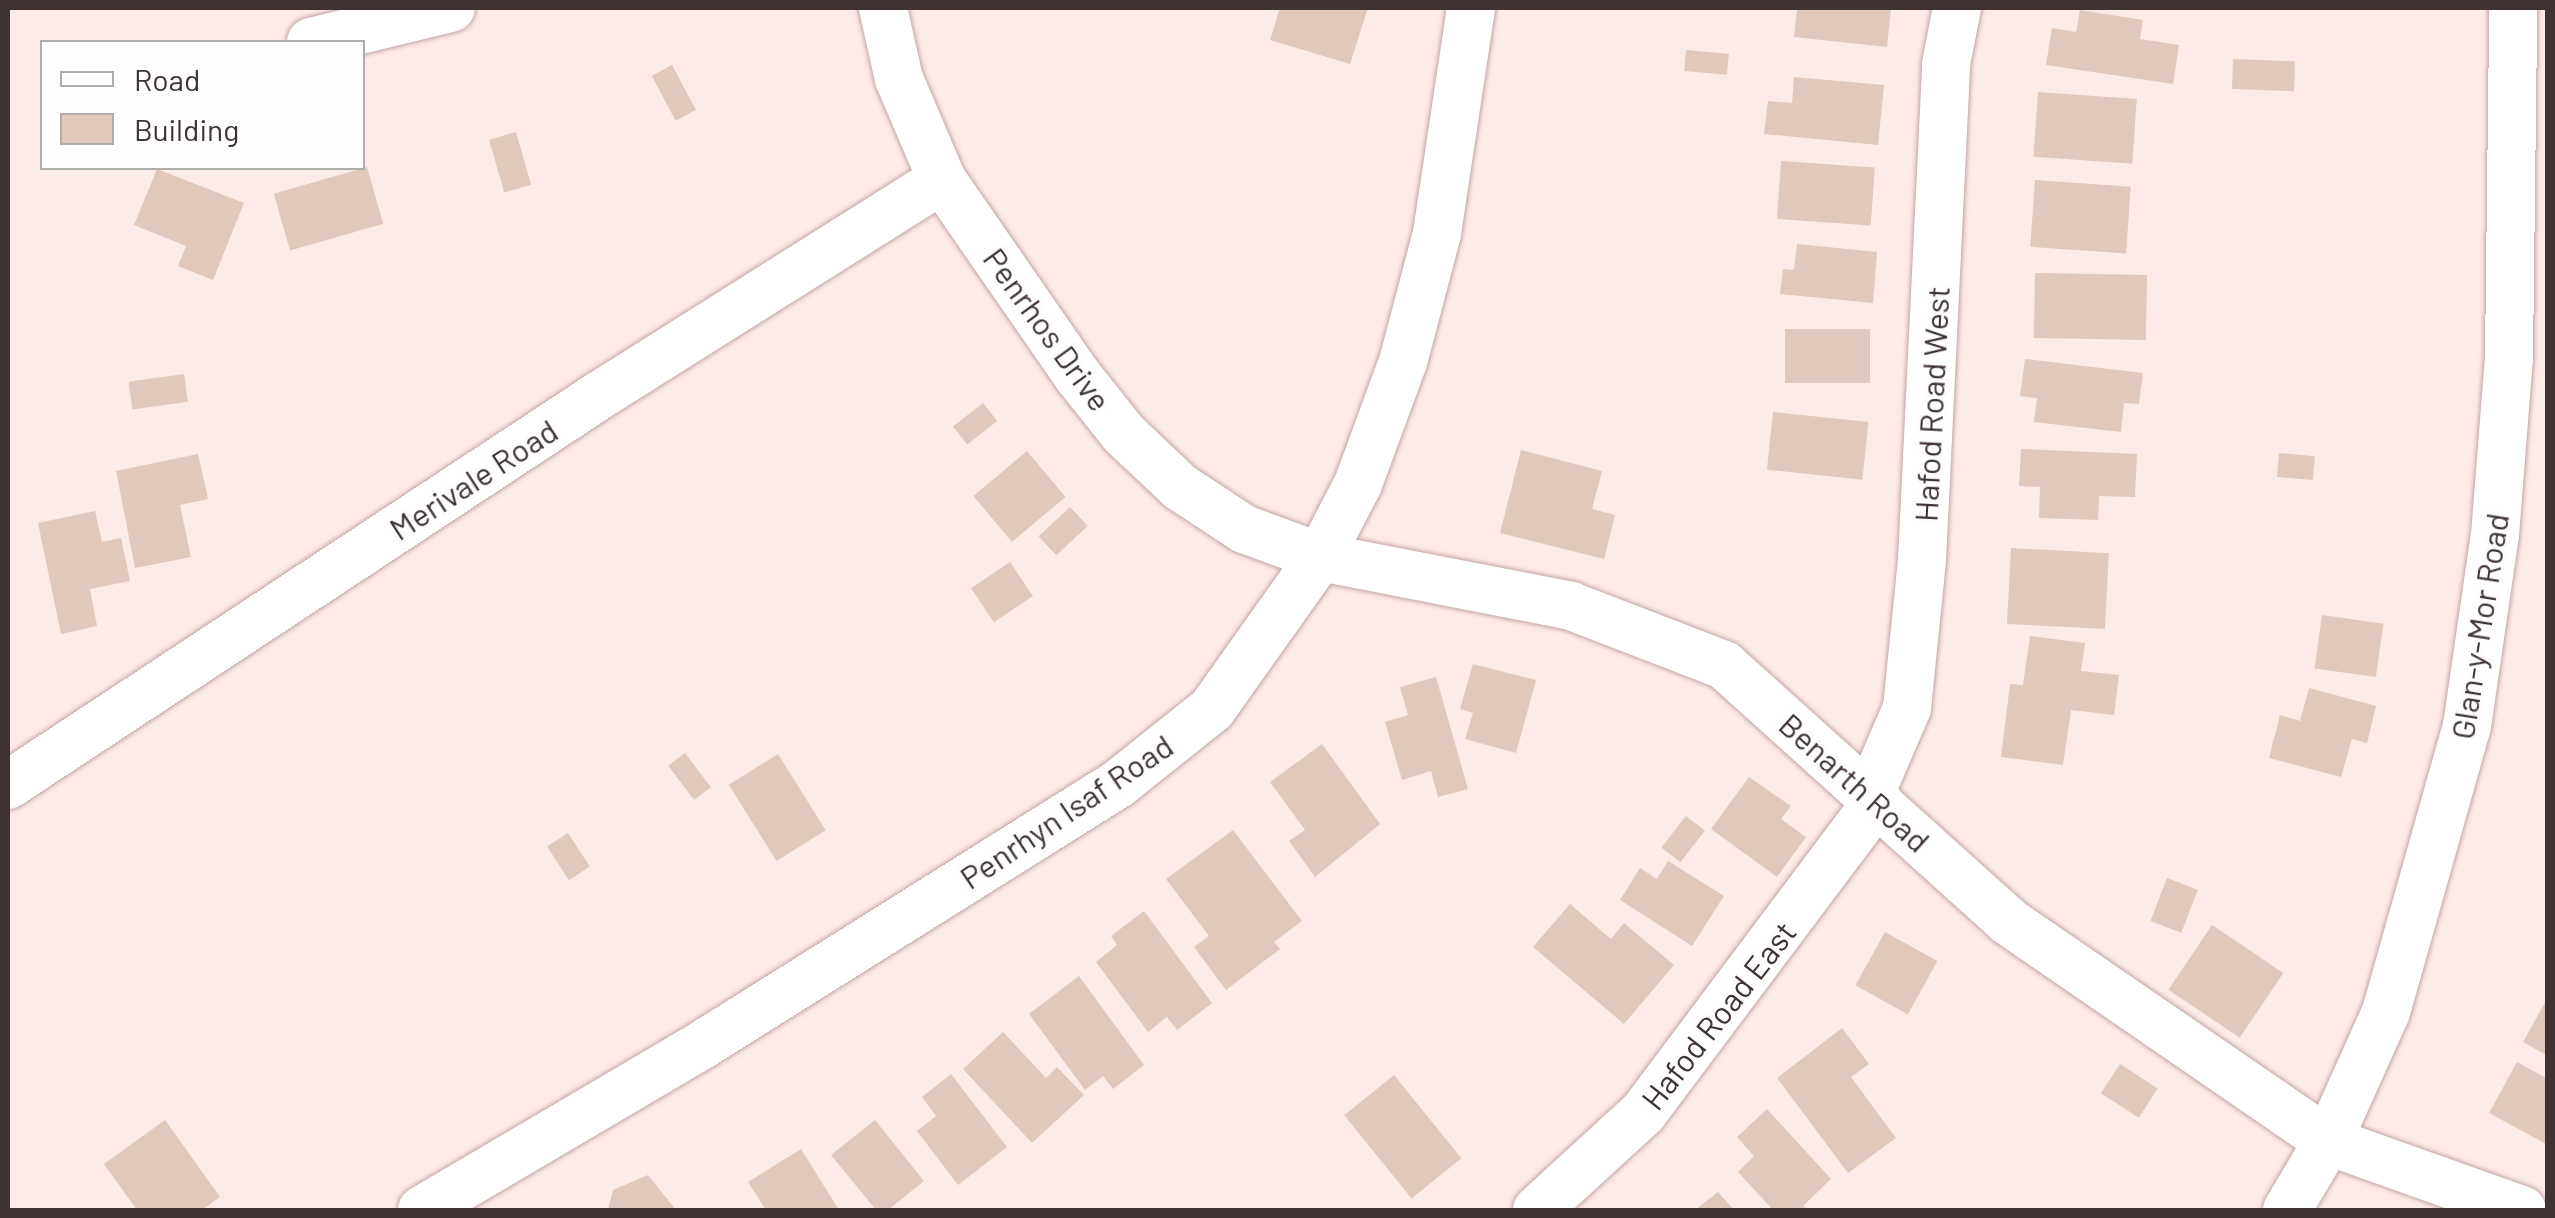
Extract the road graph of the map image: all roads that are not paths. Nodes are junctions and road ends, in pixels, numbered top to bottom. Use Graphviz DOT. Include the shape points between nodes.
graph roads {
  1 [pos="451,8"];
  2 [pos="883,8"];
  3 [pos="1471,8"];
  4 [pos="1957,8"];
  5 [pos="2514,8"];
  6 [pos="319,40"];
  7 [pos="942,180"];
  8 [pos="1320,557"];
  9 [pos="8,785"];
  10 [pos="1874,797"];
  11 [pos="2328,1141"];
  12 [pos="451,1203"];
  13 [pos="1537,1210"];
  14 [pos="2287,1210"];
  15 [pos="2522,1210"];
  1 -- 6 [label="street"];
  2 -- 7 [label="street, Penrhos Drive" via="899,78"];
  3 -- 8 [label="street, Penrhyn Isaf Road" via="1437,233 1403,362 1358,484"];
  4 -- 10 [label="street, Hafod Road West" via="1946,64 1924,540 1906,708"];
  5 -- 11 [label="street, Glan-y-Mor Road" via="2509,356 2496,535 2467,726 2386,1012"];
  7 -- 8 [label="street, Penrhos Drive" via="1124,434 1180,487 1244,529"];
  7 -- 9 [label="street, Merivale Road" via="600,395"];
  8 -- 10 [label="street, Benarth Road" via="1570,606 1724,666"];
  8 -- 12 [label="street, Penrhyn Isaf Road" via="1212,709 1118,784"];
  10 -- 11 [label="street, Benarth Road" via="2008,921"];
  10 -- 13 [label="street, Hafod Road East" via="1643,1113"];
  11 -- 14 [label="street, Glan-y-Mor Road"];
  11 -- 15 [label="street, Benarth Road"];
}
